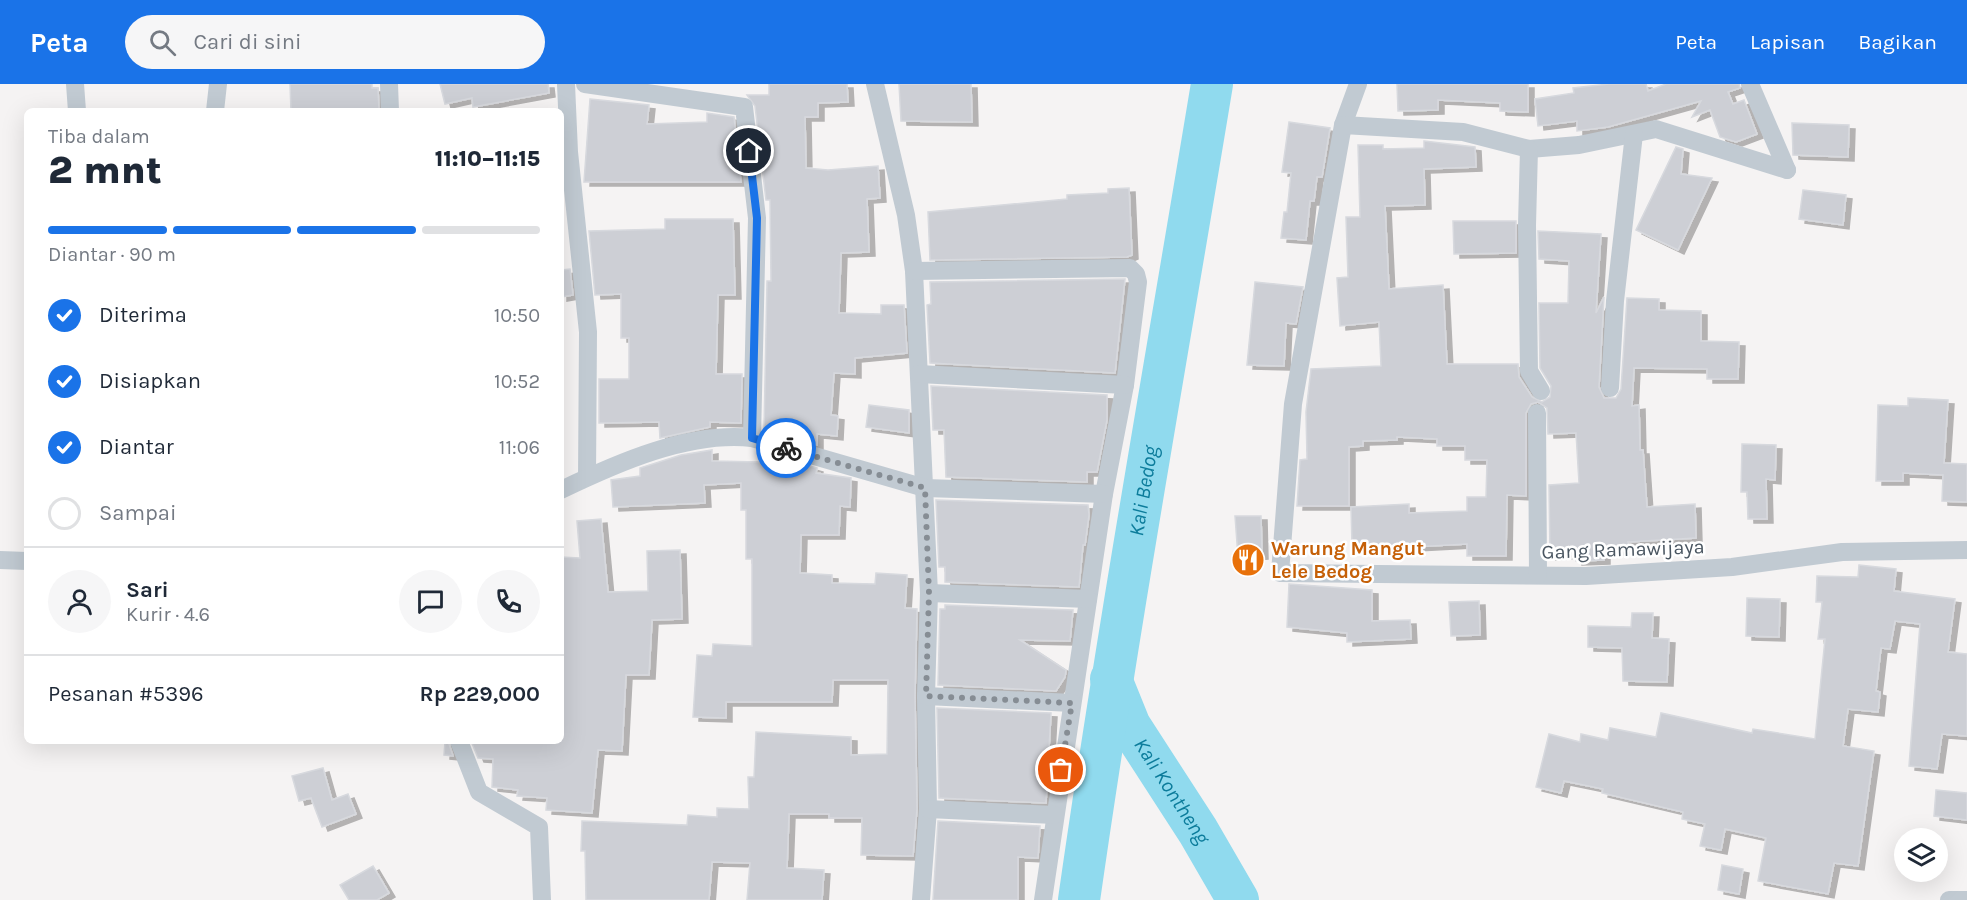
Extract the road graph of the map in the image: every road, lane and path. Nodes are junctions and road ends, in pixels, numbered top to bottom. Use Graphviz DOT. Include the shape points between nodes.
graph roads {
  1 [pos="75,84"];
  2 [pos="218,84"];
  3 [pos="389,84"];
  4 [pos="566,84"];
  5 [pos="585,84"];
  6 [pos="875,84"];
  7 [pos="1358,84"];
  8 [pos="1750,84"];
  9 [pos="77,108"];
  10 [pos="215,108"];
  11 [pos="390,108"];
  12 [pos="1343,125"];
  13 [pos="1634,134"];
  14 [pos="1529,149"];
  15 [pos="914,271"];
  16 [pos="919,374"];
  17 [pos="1125,386"];
  18 [pos="1610,388"];
  19 [pos="1541,391"];
  20 [pos="1537,413"];
  21 [pos="752,438"];
  22 [pos="587,477"];
  23 [pos="564,488"];
  24 [pos="925,488"];
  25 [pos="1104,494"];
  26 [pos="1967,550"];
  27 [pos="0,560"];
  28 [pos="24,561"];
  29 [pos="1538,575"];
  30 [pos="929,593"];
  31 [pos="1088,599"];
  32 [pos="926,696"];
  33 [pos="1072,703"];
  34 [pos="460,744"];
  35 [pos="928,809"];
  36 [pos="1054,815"];
  37 [pos="542,900"];
  38 [pos="921,900"];
  39 [pos="1043,900"];
  40 [pos="1949,900"];
  41 [pos="1967,900"];
  1 -- 9 [label="street"];
  2 -- 10 [label="street"];
  3 -- 11 [label="street"];
  4 -- 22 [label="street" via="569,152 588,332"];
  5 -- 21 [label="street" via="744,107 757,218"];
  6 -- 15 [label="street" via="906,215"];
  7 -- 12 [label="street"];
  8 -- 13 [label="street" via="1787,170 1656,129"];
  12 -- 14 [label="street" via="1462,132"];
  12 -- 29 [label="street, Gang Ramawijaya" via="1293,405 1280,573"];
  13 -- 14 [label="street" via="1579,145"];
  13 -- 18 [label="street" via="1615,301"];
  14 -- 19 [label="street" via="1529,370"];
  15 -- 16 [label="street"];
  15 -- 17 [label="street" via="1130,268 1138,282"];
  16 -- 17 [label="street"];
  16 -- 24 [label="street"];
  17 -- 25 [label="street"];
  20 -- 29 [label="street"];
  21 -- 22 [label="street" via="731,436 669,447"];
  21 -- 24 [label="street"];
  22 -- 23 [label="street"];
  24 -- 25 [label="street"];
  24 -- 30 [label="street"];
  25 -- 31 [label="street"];
  26 -- 29 [label="street, Gang Ramawijaya" via="1842,552 1692,570"];
  27 -- 28 [label="street"];
  30 -- 31 [label="street"];
  30 -- 32 [label="street"];
  31 -- 33 [label="street"];
  32 -- 33 [label="street"];
  32 -- 35 [label="street"];
  33 -- 36 [label="street"];
  34 -- 37 [label="street" via="479,792 539,827"];
  35 -- 36 [label="street"];
  35 -- 38 [label="street"];
  36 -- 39 [label="street"];
  40 -- 41 [label="street"];
}
